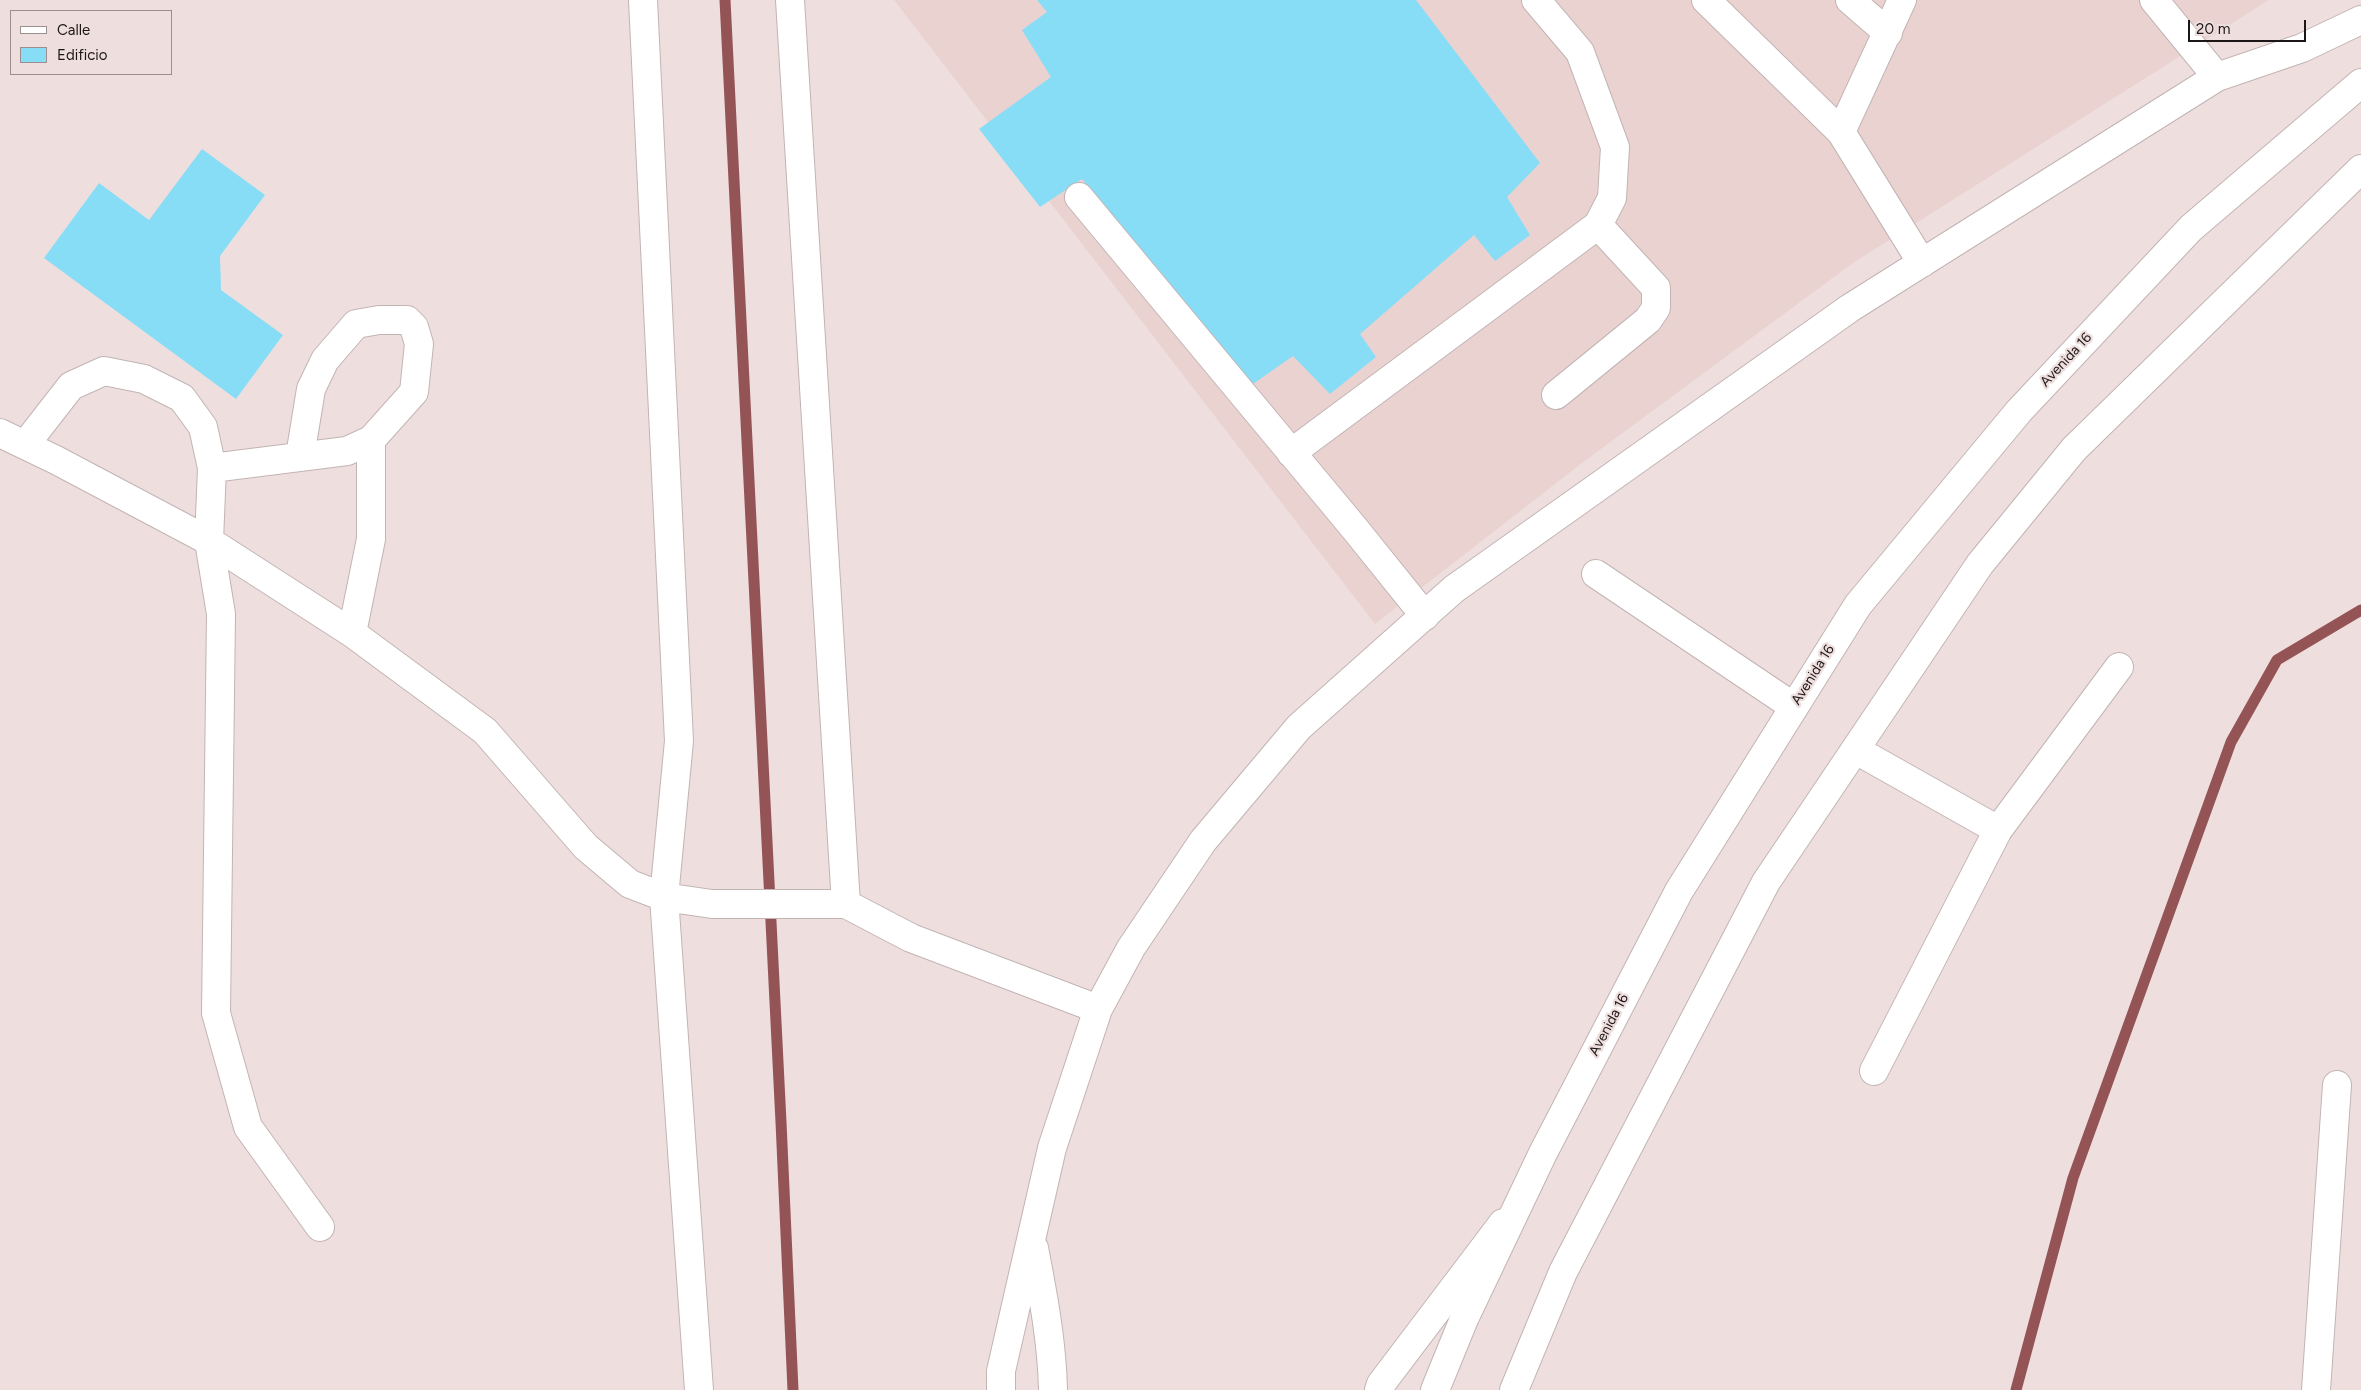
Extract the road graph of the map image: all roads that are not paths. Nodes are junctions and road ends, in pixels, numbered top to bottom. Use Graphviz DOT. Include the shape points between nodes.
graph roads {
  1 [pos="643,0"];
  2 [pos="790,0"];
  3 [pos="1536,0"];
  4 [pos="1706,0"];
  5 [pos="1850,0"];
  6 [pos="1902,0"];
  7 [pos="2154,0"];
  8 [pos="2361,20"];
  9 [pos="1888,33"];
  10 [pos="2217,77"];
  11 [pos="2361,83"];
  12 [pos="1841,132"];
  13 [pos="2361,169"];
  14 [pos="1078,197"];
  15 [pos="1598,225"];
  16 [pos="1922,263"];
  17 [pos="1556,395"];
  18 [pos="0,434"];
  19 [pos="371,440"];
  20 [pos="25,445"];
  21 [pos="1291,453"];
  22 [pos="300,456"];
  23 [pos="212,468"];
  24 [pos="209,541"];
  25 [pos="1596,574"];
  26 [pos="1424,616"];
  27 [pos="352,633"];
  28 [pos="2119,667"];
  29 [pos="1794,707"];
  30 [pos="1856,750"];
  31 [pos="1998,830"];
  32 [pos="664,897"];
  33 [pos="846,904"];
  34 [pos="1098,1009"];
  35 [pos="1874,1071"];
  36 [pos="2337,1085"];
  37 [pos="1521,1198"];
  38 [pos="320,1227"];
  39 [pos="1032,1237"];
  40 [pos="699,1390"];
  41 [pos="1001,1390"];
  42 [pos="1053,1390"];
  43 [pos="1379,1390"];
  44 [pos="1434,1390"];
  45 [pos="1514,1390"];
  46 [pos="2316,1390"];
  1 -- 32 [label="main road" via="679,741"];
  2 -- 33 [label="main road"];
  3 -- 15 [label="main road" via="1580,52 1615,147 1612,198"];
  4 -- 12 [label="main road"];
  5 -- 9 [label="main road"];
  6 -- 9 [label="main road"];
  7 -- 10 [label="main road"];
  8 -- 10 [label="main road" via="2302,48"];
  9 -- 12 [label="main road"];
  10 -- 16 [label="main road"];
  11 -- 29 [label="main road, Avenida 16" via="2191,228 2018,411 1858,605"];
  12 -- 16 [label="main road"];
  13 -- 30 [label="main road" via="2074,449 1980,564"];
  14 -- 21 [label="main road"];
  15 -- 17 [label="main road" via="1656,288 1656,308 1648,320"];
  15 -- 21 [label="main road"];
  16 -- 26 [label="main road" via="1842,313 1454,589"];
  18 -- 20 [label="main road"];
  19 -- 22 [label="main road" via="347,451"];
  19 -- 22 [label="main road" via="414,392 419,344 414,327 407,320 356,324 325,360 311,389"];
  19 -- 27 [label="main road" via="371,539"];
  20 -- 23 [label="main road" via="71,386 104,371 144,379 182,398 203,427"];
  20 -- 24 [label="main road"];
  21 -- 26 [label="main road"];
  22 -- 23 [label="main road"];
  23 -- 24 [label="main road"];
  24 -- 27 [label="main road"];
  24 -- 38 [label="main road" via="221,614 216,1013 248,1127"];
  25 -- 29 [label="main road"];
  26 -- 34 [label="main road" via="1299,727 1203,841 1131,948"];
  27 -- 32 [label="main road" via="485,731 586,847 630,884"];
  28 -- 31 [label="main road"];
  29 -- 37 [label="main road, Avenida 16" via="1679,891"];
  30 -- 31 [label="main road"];
  30 -- 45 [label="main road" via="1766,882 1563,1272"];
  31 -- 35 [label="main road"];
  32 -- 33 [label="main road" via="712,904"];
  32 -- 40 [label="main road"];
  33 -- 34 [label="main road" via="911,938"];
  34 -- 39 [label="main road" via="1052,1148"];
  36 -- 46 [label="main road"];
  37 -- 43 [label="main road"];
  37 -- 44 [label="main road, Avenida 16"];
  39 -- 41 [label="main road" via="1001,1371"];
  39 -- 42 [label="main road" via="1046,1312"];
}
